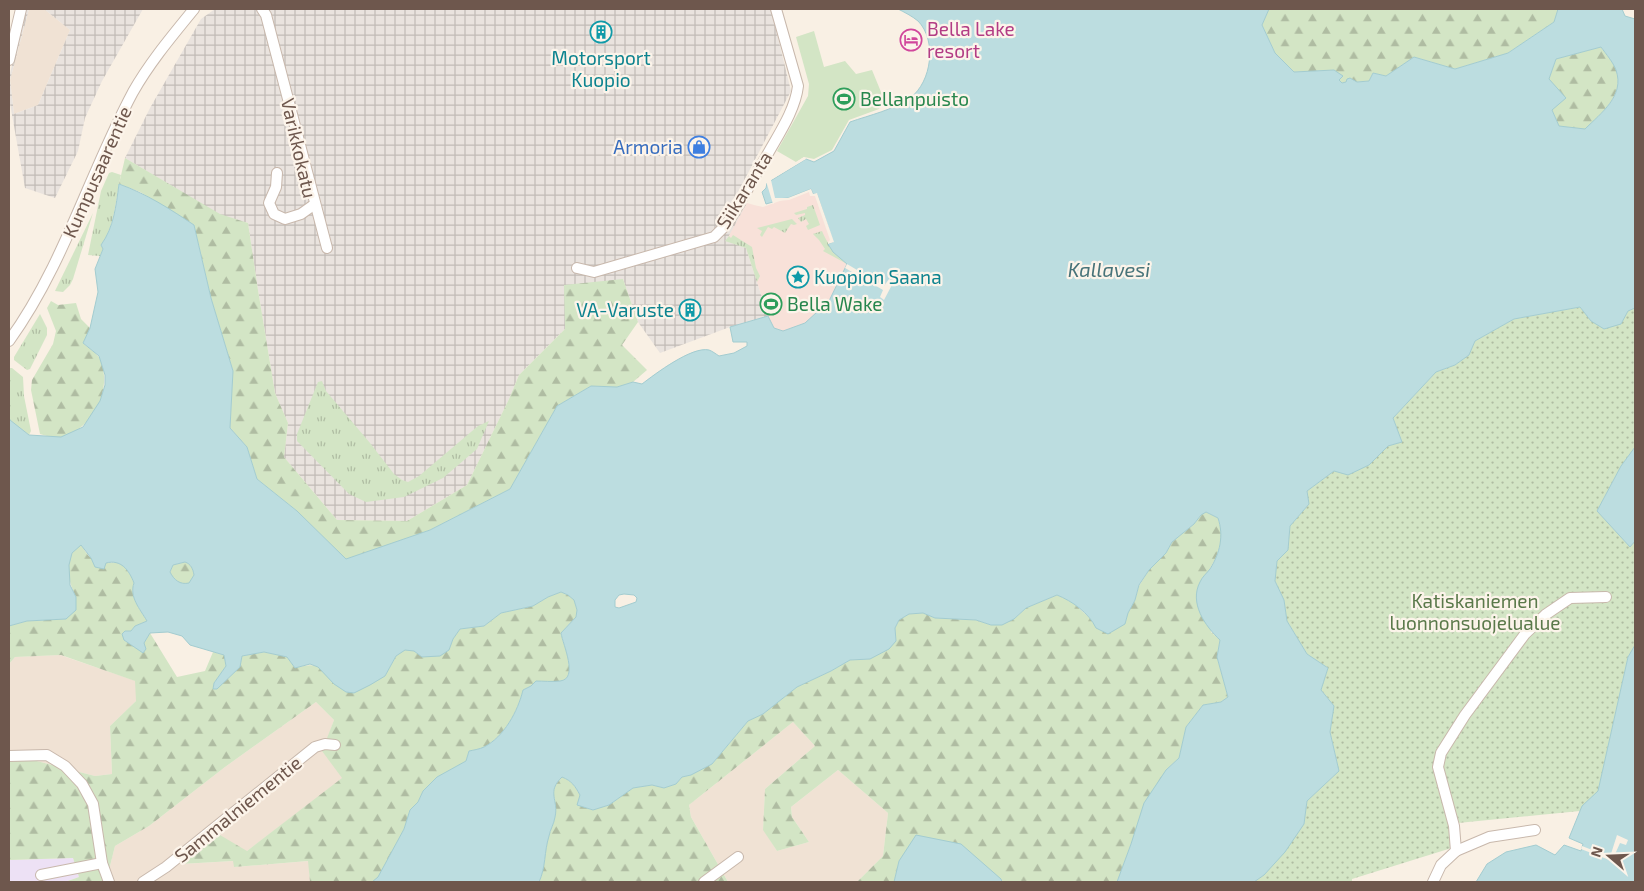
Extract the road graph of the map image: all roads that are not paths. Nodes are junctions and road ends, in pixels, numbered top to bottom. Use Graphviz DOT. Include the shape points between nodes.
graph roads {
  1 [pos="21,9"];
  2 [pos="194,9"];
  3 [pos="262,9"];
  4 [pos="776,9"];
  5 [pos="9,60"];
  6 [pos="277,173"];
  7 [pos="316,204"];
  8 [pos="328,248"];
  9 [pos="577,268"];
  10 [pos="9,341"];
  11 [pos="1606,597"];
  12 [pos="335,745"];
  13 [pos="9,756"];
  14 [pos="1536,830"];
  15 [pos="1456,851"];
  16 [pos="738,857"];
  17 [pos="102,863"];
  18 [pos="41,875"];
  19 [pos="109,882"];
  20 [pos="143,882"];
  21 [pos="704,882"];
  22 [pos="1433,882"];
  1 -- 5 [label="street"];
  2 -- 10 [label="street, Kumpusaarentie" via="153,59 133,93 60,255 34,304"];
  3 -- 7 [label="street, Varikkokatu"];
  4 -- 9 [label="street, Siikaranta" via="798,86 797,93 781,130 726,224 714,237 594,272"];
  6 -- 7 [label="street, Varikkokatu" via="276,188 269,203 274,214 285,219"];
  7 -- 8 [label="street"];
  11 -- 15 [label="street" via="1570,598 1545,614 1525,634 1441,753 1438,767 1454,826"];
  12 -- 20 [label="street, Sammalniementie" via="315,747"];
  13 -- 17 [label="street" via="47,755 65,766 82,784 93,804"];
  14 -- 15 [label="street" via="1489,837"];
  15 -- 22 [label="street" via="1441,865"];
  16 -- 21 [label="street"];
  17 -- 18 [label="street"];
  17 -- 19 [label="street"];
}
